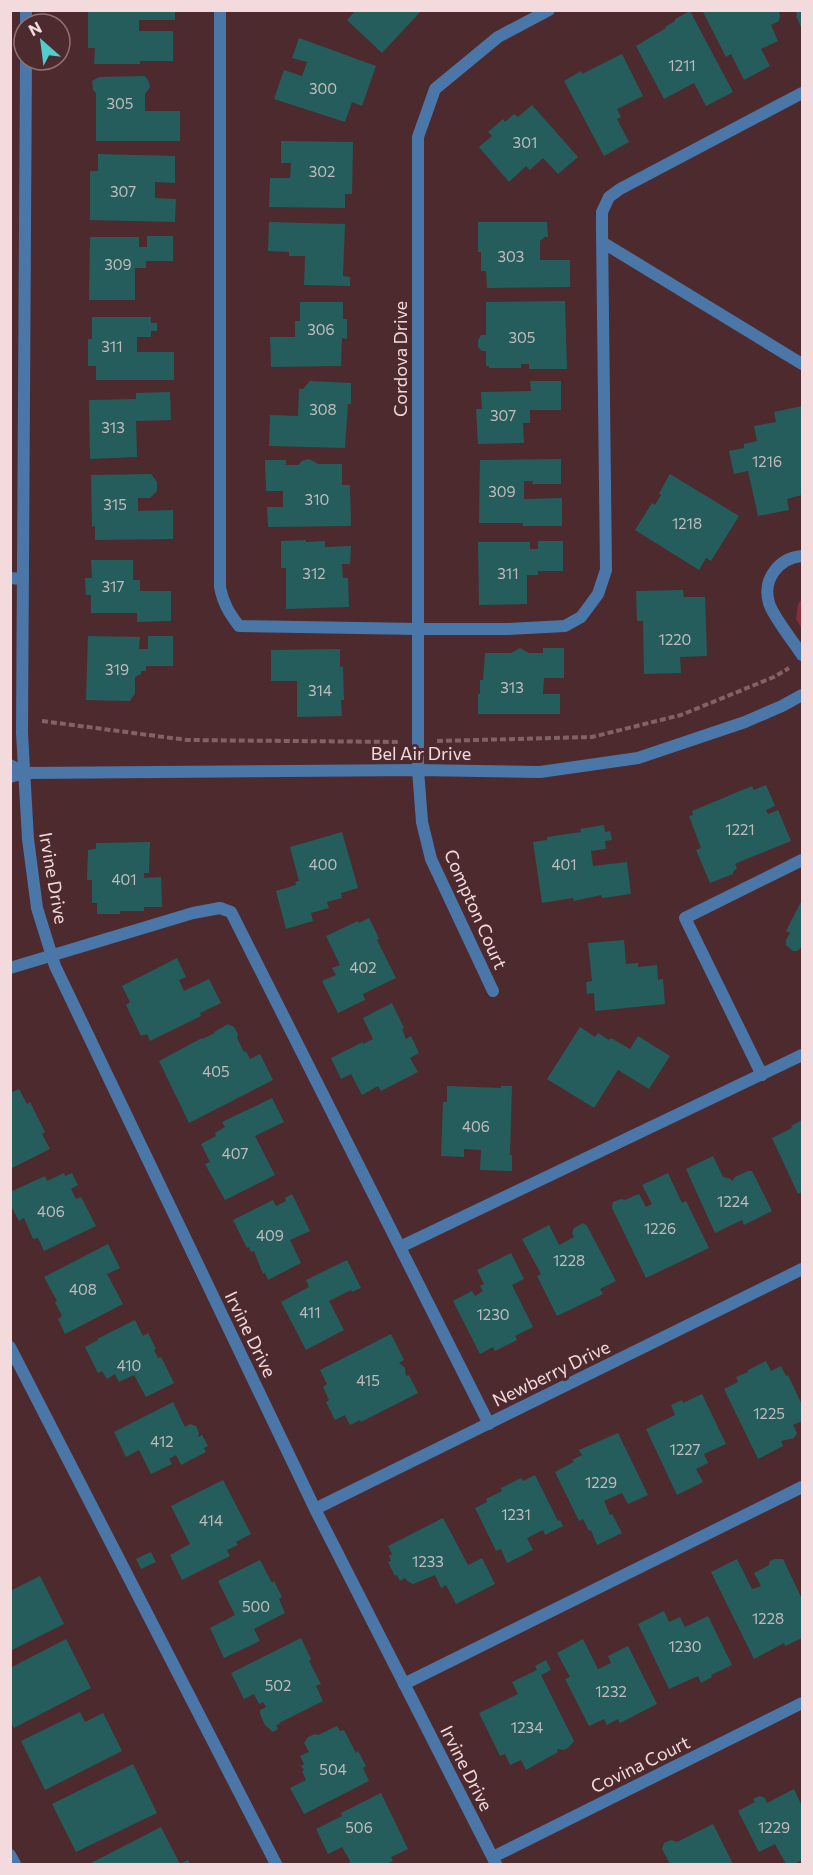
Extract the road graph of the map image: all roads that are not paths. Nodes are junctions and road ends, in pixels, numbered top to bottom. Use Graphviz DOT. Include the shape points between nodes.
graph roads {
  1 [pos="220,10"];
  2 [pos="549,10"];
  3 [pos="26,72"];
  4 [pos="802,93"];
  5 [pos="602,242"];
  6 [pos="802,364"];
  7 [pos="802,556"];
  8 [pos="17,578"];
  9 [pos="418,629"];
  10 [pos="802,655"];
  11 [pos="802,695"];
  12 [pos="10,765"];
  13 [pos="417,770"];
  14 [pos="25,773"];
  15 [pos="10,777"];
  16 [pos="802,860"];
  17 [pos="52,955"];
  18 [pos="10,968"];
  19 [pos="493,991"];
  20 [pos="802,1055"];
  21 [pos="762,1075"];
  22 [pos="400,1247"];
  23 [pos="802,1269"];
  24 [pos="10,1347"];
  25 [pos="489,1424"];
  26 [pos="802,1487"];
  27 [pos="315,1509"];
  28 [pos="404,1684"];
  29 [pos="802,1703"];
  30 [pos="10,1855"];
  31 [pos="494,1861"];
  32 [pos="15,1864"];
  33 [pos="276,1864"];
  1 -- 9 [label="street" via="223,602 239,626"];
  2 -- 9 [label="street, Cordova Drive" via="498,37 435,89 418,137"];
  3 -- 8 [label="street, Irvine Drive"];
  4 -- 5 [label="street" via="609,197 602,212"];
  5 -- 6 [label="street"];
  5 -- 9 [label="street" via="606,570 598,594 581,616 565,626"];
  7 -- 10 [label="street" via="784,561 775,570 767,593 769,605"];
  8 -- 14 [label="street, Irvine Drive"];
  9 -- 13 [label="street, Cordova Drive"];
  11 -- 13 [label="street, Bel Air Drive" via="745,722 638,758 540,772"];
  12 -- 14 [label="street, Bel Air Drive"];
  13 -- 14 [label="street, Bel Air Drive"];
  13 -- 19 [label="street, Compton Court" via="422,822 431,859"];
  14 -- 15 [label="street, Bel Air Drive"];
  14 -- 17 [label="street, Irvine Drive" via="37,908"];
  16 -- 21 [label="street" via="685,918"];
  17 -- 18 [label="street"];
  17 -- 22 [label="street" via="193,913 220,908 231,912"];
  17 -- 27 [label="street, Irvine Drive"];
  20 -- 21 [label="street"];
  21 -- 22 [label="street"];
  22 -- 25 [label="street"];
  23 -- 25 [label="street, Newberry Drive"];
  24 -- 33 [label="street"];
  25 -- 27 [label="street, Newberry Drive"];
  26 -- 28 [label="street"];
  27 -- 28 [label="street, Irvine Drive"];
  28 -- 31 [label="street, Irvine Drive"];
  29 -- 31 [label="street, Covina Court"];
  30 -- 32 [label="street"];
}
